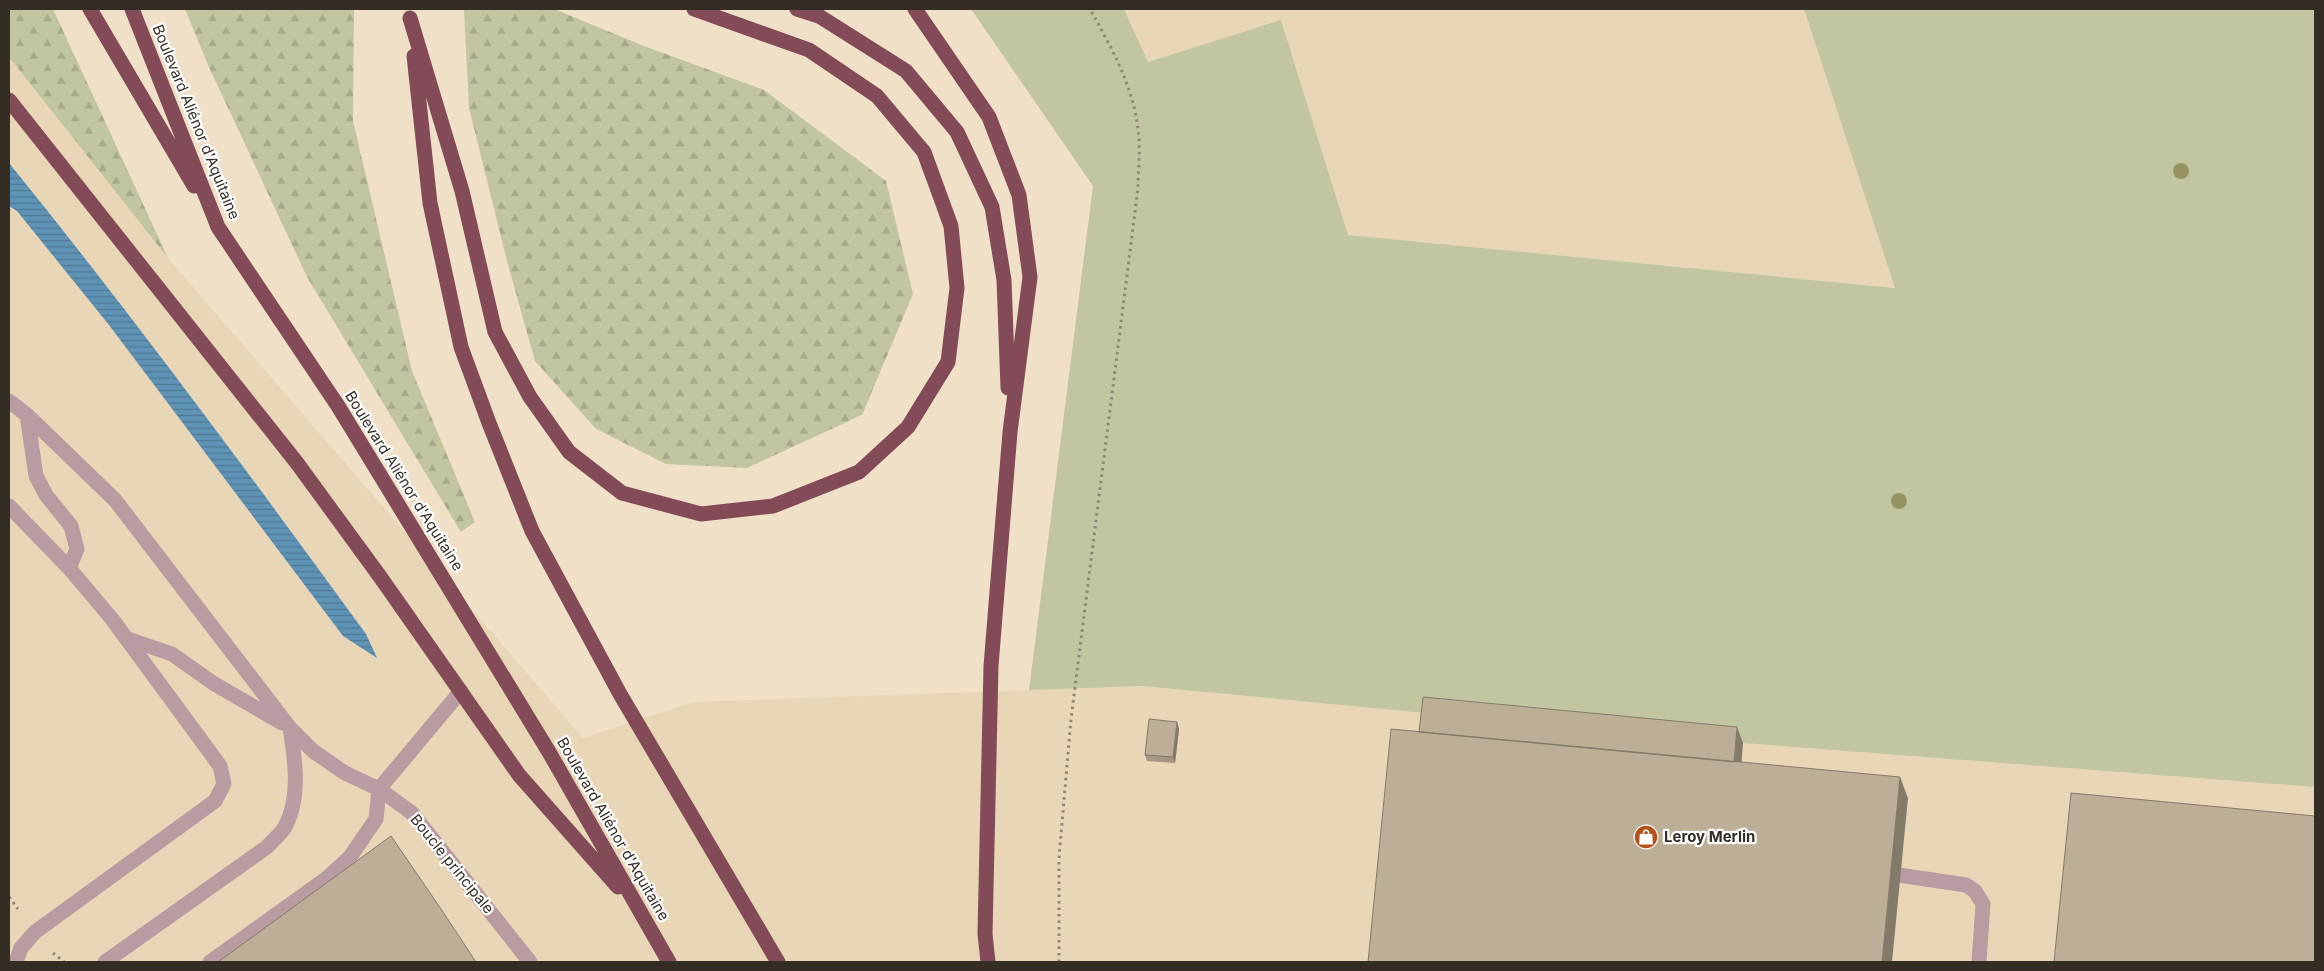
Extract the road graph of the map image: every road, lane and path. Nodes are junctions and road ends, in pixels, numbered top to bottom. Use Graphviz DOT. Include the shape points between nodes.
graph roads {
  1 [pos="90,9"];
  2 [pos="132,9"];
  3 [pos="694,9"];
  4 [pos="797,9"];
  5 [pos="915,9"];
  6 [pos="1090,9"];
  7 [pos="410,13"];
  8 [pos="9,100"];
  9 [pos="218,227"];
  10 [pos="9,401"];
  11 [pos="27,415"];
  12 [pos="1010,432"];
  13 [pos="9,506"];
  14 [pos="69,568"];
  15 [pos="128,639"];
  16 [pos="461,691"];
  17 [pos="290,728"];
  18 [pos="379,789"];
  19 [pos="1900,875"];
  20 [pos="639,910"];
  21 [pos="16,962"];
  22 [pos="105,962"];
  23 [pos="210,962"];
  24 [pos="530,962"];
  25 [pos="669,962"];
  26 [pos="778,962"];
  27 [pos="988,962"];
  28 [pos="1059,962"];
  29 [pos="1979,962"];
  1 -- 9 [label="highway"];
  2 -- 9 [label="highway, Boulevard Aliénor d'Aquitaine"];
  3 -- 7 [label="highway" via="809,50 878,96 924,152 951,226 957,288 948,362 908,427 859,472 773,506 701,514 622,493 568,452 530,398 495,332 462,191"];
  4 -- 12 [label="highway" via="819,16 906,71 957,132 992,207 1004,280"];
  5 -- 12 [label="highway" via="989,118 1019,195 1030,277"];
  6 -- 28 [label="path" via="1131,91 1139,130 1138,188 1071,719 1059,858"];
  7 -- 26 [label="highway" via="430,203 461,347 489,423 532,531 620,694"];
  8 -- 16 [label="highway" via="297,463"];
  9 -- 20 [label="highway, Boulevard Aliénor d'Aquitaine" via="338,406 549,752"];
  10 -- 11 [label="street"];
  11 -- 14 [label="street" via="36,476 46,495 71,526 77,549"];
  11 -- 17 [label="street" via="115,500"];
  12 -- 27 [label="highway" via="991,666 985,934"];
  13 -- 14 [label="street"];
  14 -- 15 [label="street"];
  15 -- 17 [label="street" via="172,654 213,683"];
  15 -- 21 [label="street" via="220,766 224,784 215,801 35,932 21,948"];
  16 -- 18 [label="street"];
  16 -- 20 [label="highway" via="519,775"];
  17 -- 18 [label="street, Boucle principale" via="313,751 345,773"];
  17 -- 22 [label="street" via="295,761 294,787 292,806 284,827 267,847"];
  18 -- 23 [label="street" via="376,819 350,857 327,878"];
  18 -- 24 [label="street, Boucle principale" via="412,813"];
  19 -- 29 [label="street" via="1966,884 1975,891 1983,904"];
  20 -- 25 [label="highway, Boulevard Aliénor d'Aquitaine"];
}
